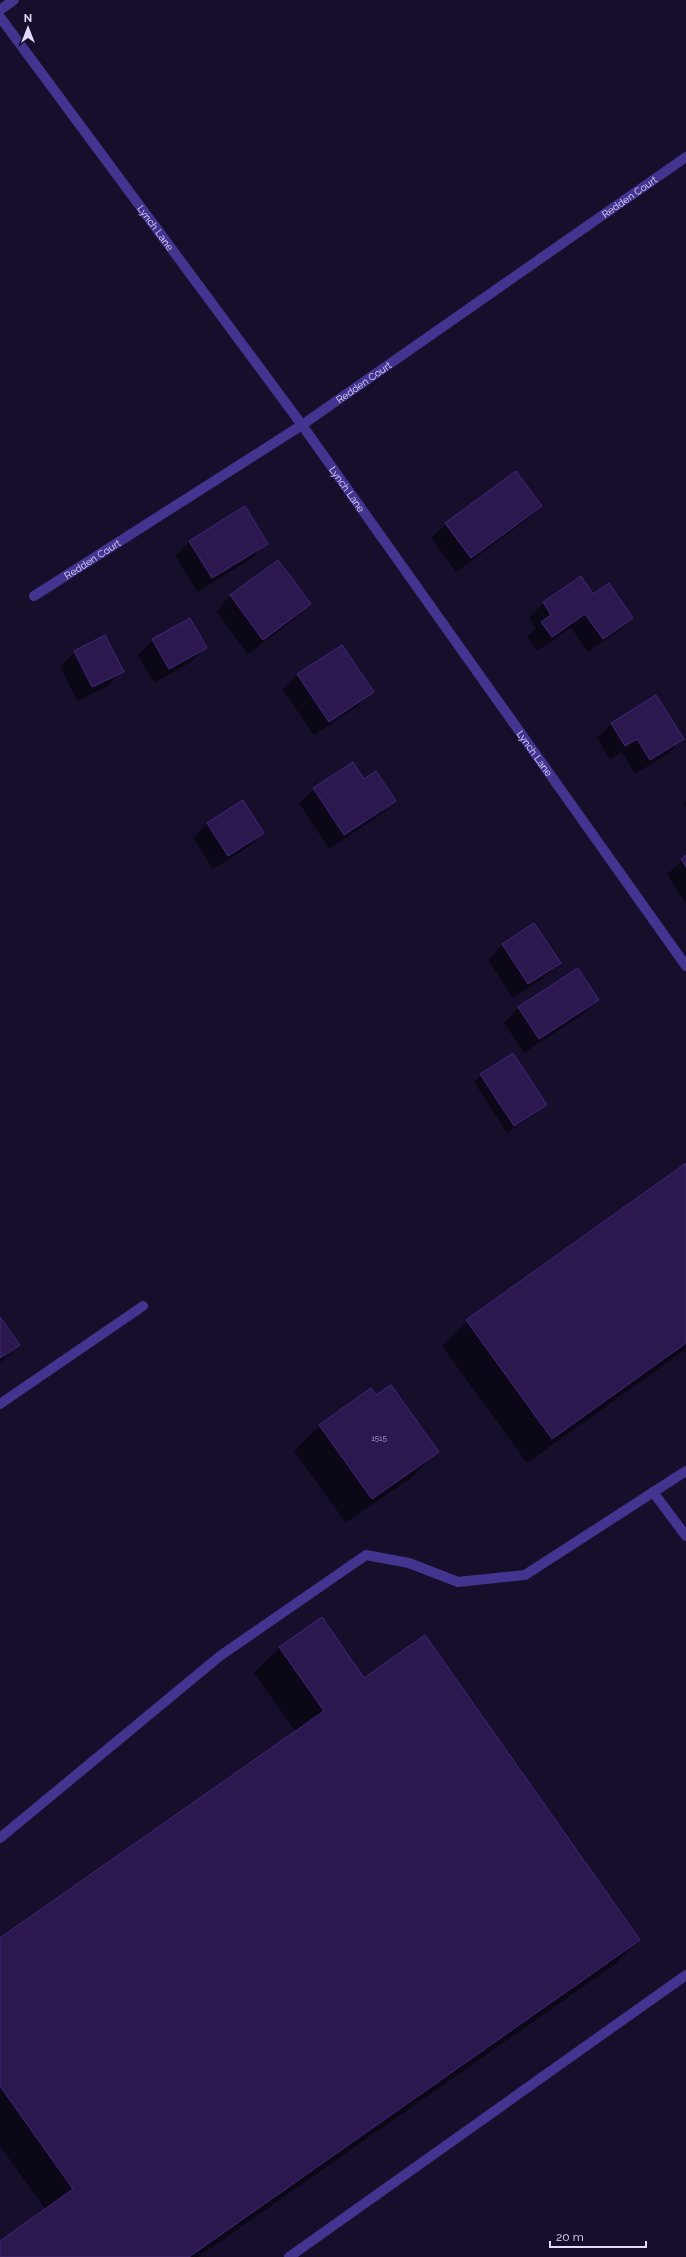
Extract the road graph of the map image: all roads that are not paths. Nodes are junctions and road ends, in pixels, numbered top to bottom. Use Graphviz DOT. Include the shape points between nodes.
graph roads {
  1 [pos="14,0"];
  2 [pos="0,10"];
  3 [pos="0,17"];
  4 [pos="686,156"];
  5 [pos="302,425"];
  6 [pos="34,596"];
  7 [pos="686,966"];
  8 [pos="143,1306"];
  9 [pos="0,1404"];
  10 [pos="686,1471"];
  11 [pos="653,1492"];
  12 [pos="686,1536"];
  13 [pos="0,1838"];
  14 [pos="686,1975"];
  15 [pos="289,2257"];
  1 -- 2 [label="street"];
  3 -- 5 [label="street, Lynch Lane"];
  4 -- 5 [label="street, Redden Court"];
  5 -- 6 [label="street, Redden Court"];
  5 -- 7 [label="street, Lynch Lane"];
  8 -- 9 [label="street"];
  10 -- 11 [label="street"];
  11 -- 12 [label="street"];
  11 -- 13 [label="street" via="525,1575 458,1582 410,1563 366,1555 220,1656"];
  14 -- 15 [label="street"];
}
